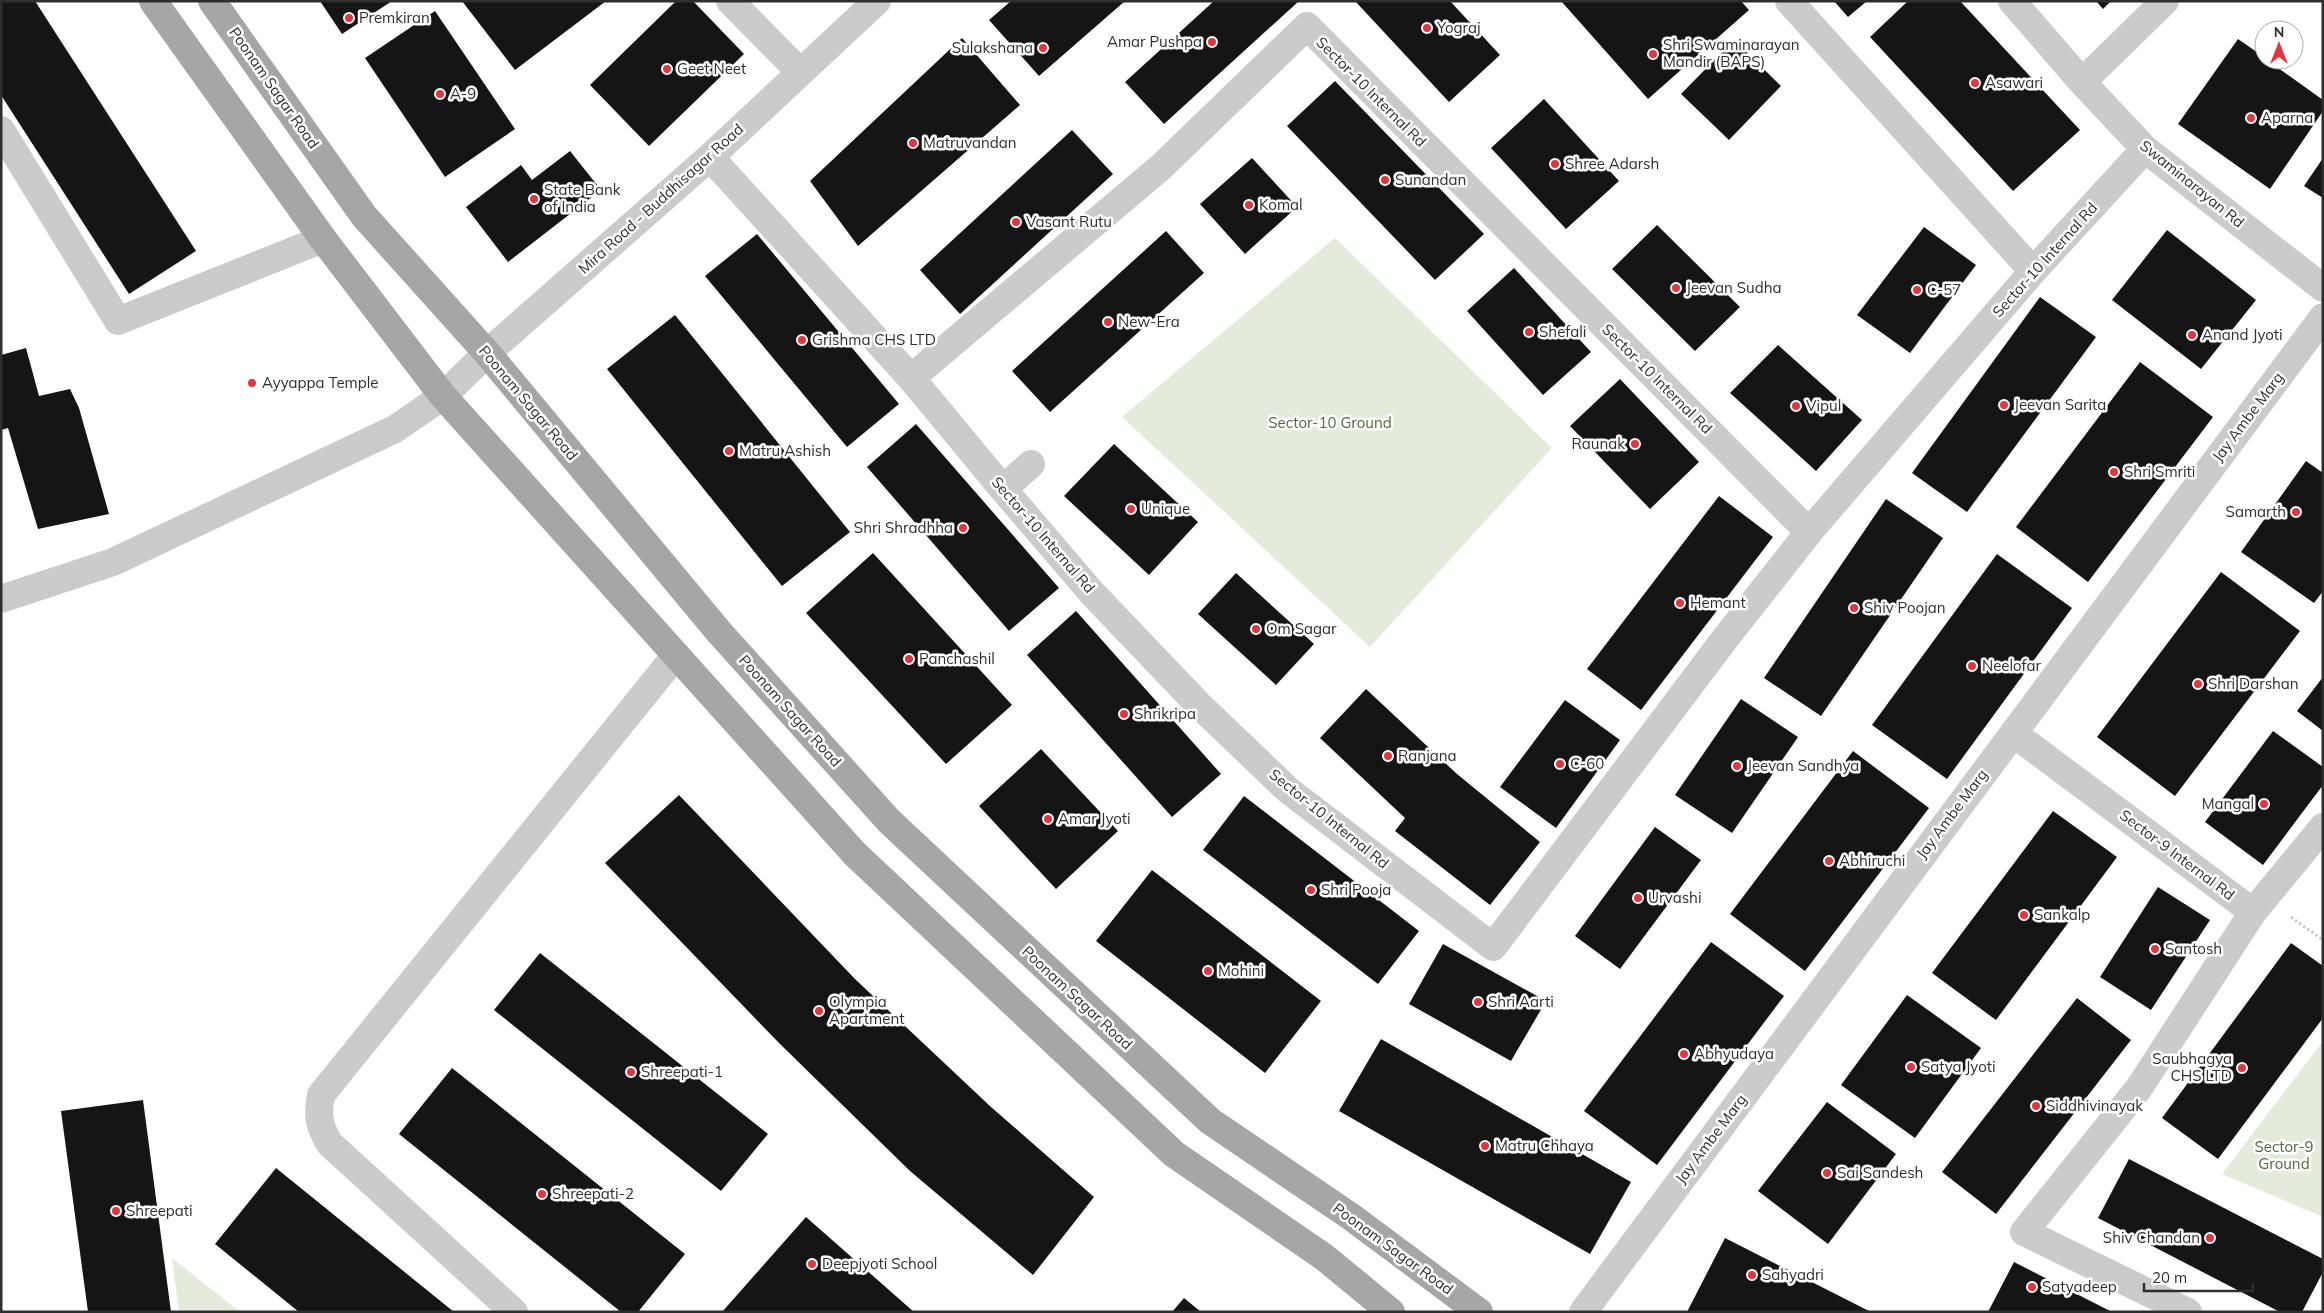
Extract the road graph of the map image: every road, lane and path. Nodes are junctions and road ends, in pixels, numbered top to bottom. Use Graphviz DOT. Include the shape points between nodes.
graph roads {
  1 [pos="153,1"];
  2 [pos="212,1"];
  3 [pos="730,1"];
  4 [pos="877,1"];
  5 [pos="1789,1"];
  6 [pos="2012,1"];
  7 [pos="2165,1"];
  8 [pos="800,72"];
  9 [pos="2082,82"];
  10 [pos="1,130"];
  11 [pos="2145,149"];
  12 [pos="710,157"];
  13 [pos="323,239"];
  14 [pos="2033,271"];
  15 [pos="2323,288"];
  16 [pos="2323,317"];
  17 [pos="487,353"];
  18 [pos="911,378"];
  19 [pos="443,396"];
  20 [pos="1031,464"];
  21 [pos="1003,489"];
  22 [pos="1809,532"];
  23 [pos="1,599"];
  24 [pos="676,655"];
  25 [pos="2013,732"];
  26 [pos="2323,827"];
  27 [pos="2253,912"];
  28 [pos="514,1312"];
  29 [pos="1391,1312"];
  30 [pos="1479,1312"];
  31 [pos="1583,1312"];
  32 [pos="2188,1312"];
  1 -- 13 [label="main road"];
  2 -- 17 [label="main road, Poonam Sagar Road" via="364,216"];
  3 -- 8 [label="street"];
  4 -- 8 [label="street, Mira Road - Buddhisagar Road"];
  5 -- 14 [label="street"];
  6 -- 9 [label="street, Swaminarayan Rd"];
  7 -- 9 [label="street"];
  8 -- 12 [label="street, Mira Road - Buddhisagar Road"];
  9 -- 11 [label="street, Swaminarayan Rd"];
  10 -- 13 [label="street" via="118,321"];
  11 -- 14 [label="street, Sector-10 Internal Rd"];
  11 -- 15 [label="street, Swaminarayan Rd"];
  12 -- 17 [label="street, Mira Road - Buddhisagar Road"];
  12 -- 18 [label="street, Sector-10 Internal Rd"];
  13 -- 19 [label="main road"];
  14 -- 22 [label="street, Sector-10 Internal Rd"];
  16 -- 25 [label="street, Jay Ambe Marg"];
  17 -- 19 [label="street, Mira Road - Buddhisagar Road"];
  17 -- 30 [label="main road, Poonam Sagar Road" via="719,632 889,820 1210,1121 1350,1216"];
  18 -- 21 [label="street, Sector-10 Internal Rd"];
  18 -- 22 [label="street, Sector-10 Internal Rd" via="1161,168 1307,26"];
  19 -- 23 [label="street, Mira Road - Buddhisagar Road" via="395,429 113,562"];
  19 -- 24 [label="main road"];
  20 -- 21 [label="street"];
  21 -- 22 [label="street, Sector-10 Internal Rd" via="1092,593 1191,697 1288,790 1493,947"];
  24 -- 28 [label="street" via="321,1095 317,1112 321,1129 330,1144"];
  24 -- 29 [label="main road" via="855,854 1127,1111 1174,1154 1324,1256"];
  25 -- 27 [label="street, Sector-9 Internal Rd"];
  25 -- 31 [label="street, Jay Ambe Marg"];
  26 -- 27 [label="street"];
  27 -- 32 [label="street" via="2139,1088 2024,1232"];
}
